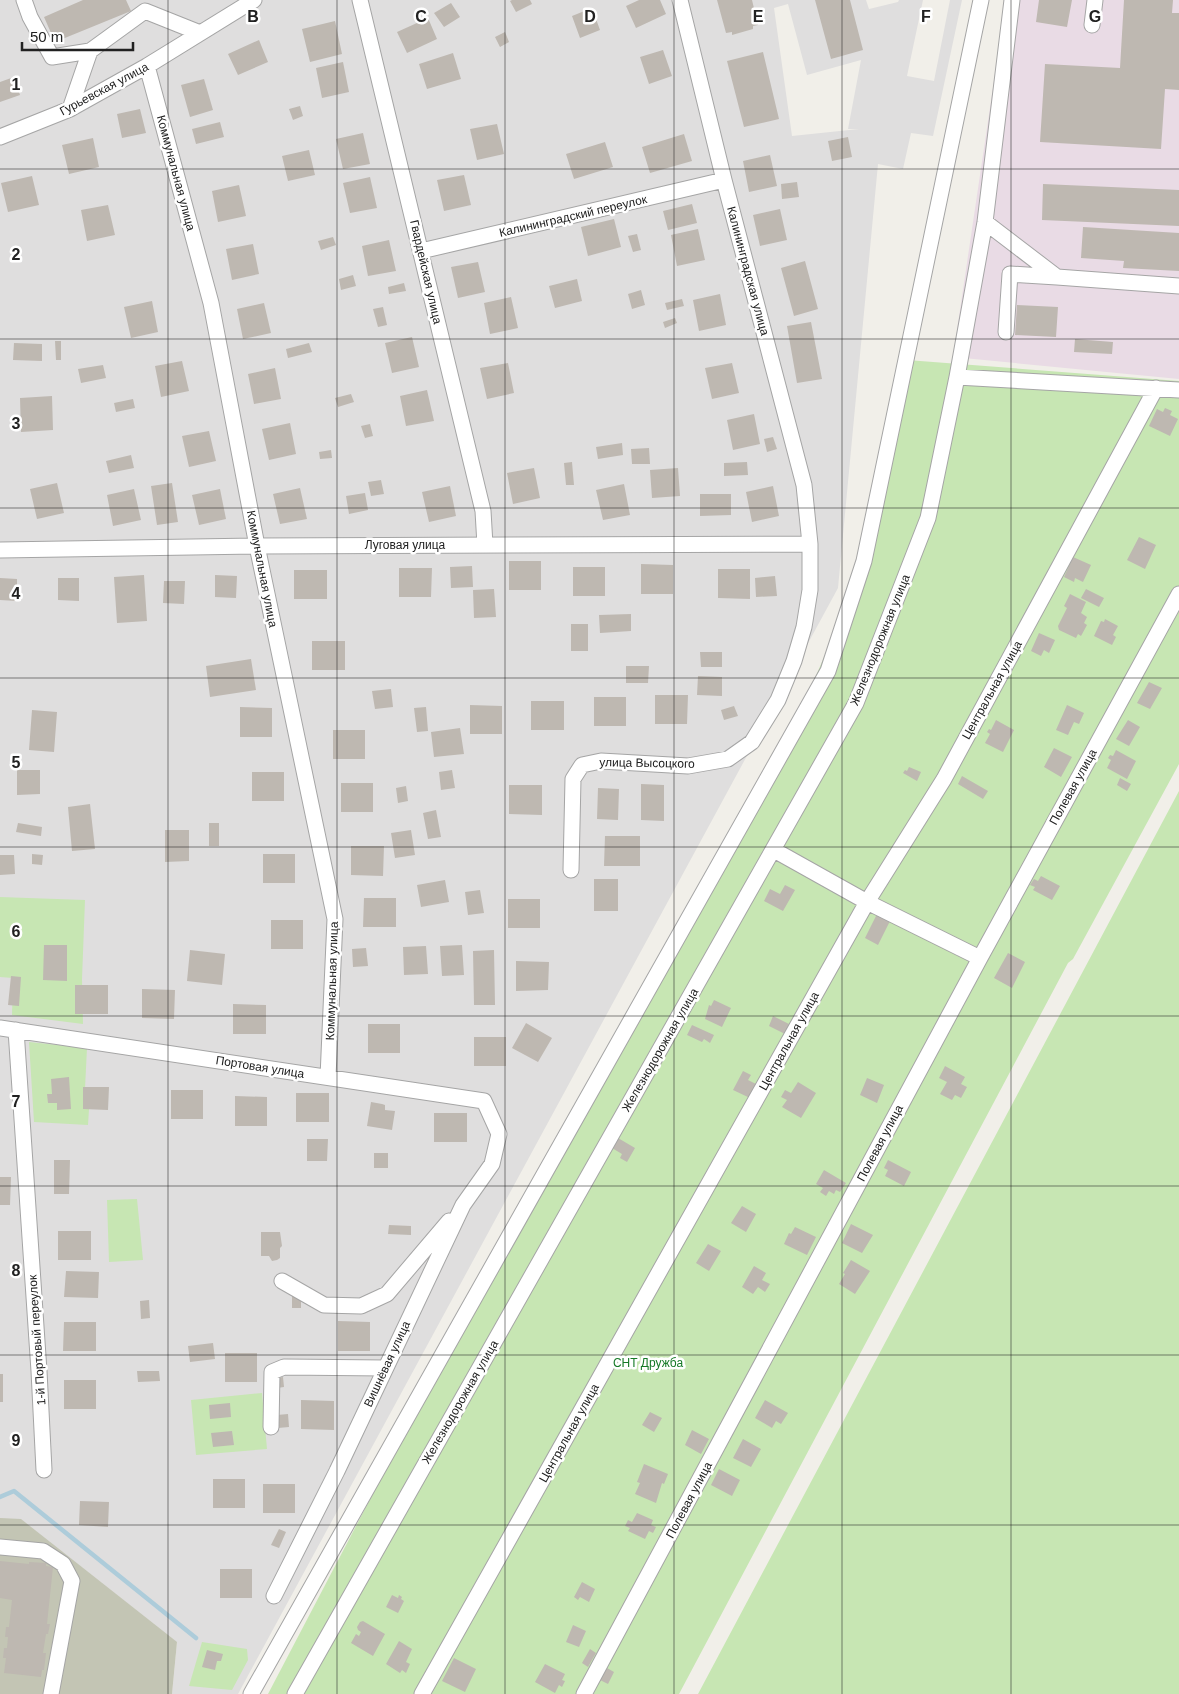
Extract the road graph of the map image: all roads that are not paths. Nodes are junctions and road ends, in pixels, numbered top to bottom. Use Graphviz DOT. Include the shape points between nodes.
graph roads {
  1 [pos="24,0"];
  2 [pos="254,0"];
  3 [pos="360,0"];
  4 [pos="680,0"];
  5 [pos="981,0"];
  6 [pos="1012,0"];
  7 [pos="1095,0"];
  8 [pos="1092,24"];
  9 [pos="200,33"];
  10 [pos="90,51"];
  11 [pos="147,66"];
  12 [pos="70,109"];
  13 [pos="0,138"];
  14 [pos="724,180"];
  15 [pos="985,222"];
  16 [pos="421,251"];
  17 [pos="1057,277"];
  18 [pos="1179,286"];
  19 [pos="1006,332"];
  20 [pos="957,377"];
  21 [pos="1156,388"];
  22 [pos="1179,390"];
  23 [pos="810,544"];
  24 [pos="485,545"];
  25 [pos="257,546"];
  26 [pos="0,550"];
  27 [pos="1179,594"];
  28 [pos="774,850"];
  29 [pos="571,870"];
  30 [pos="867,902"];
  31 [pos="980,958"];
  32 [pos="0,1028"];
  33 [pos="16,1030"];
  34 [pos="328,1078"];
  35 [pos="499,1134"];
  36 [pos="463,1205"];
  37 [pos="282,1281"];
  38 [pos="385,1368"];
  39 [pos="271,1427"];
  40 [pos="44,1470"];
  41 [pos="0,1547"];
  42 [pos="274,1596"];
  43 [pos="51,1694"];
  44 [pos="251,1694"];
  45 [pos="295,1694"];
  46 [pos="422,1694"];
  47 [pos="584,1694"];
  1 -- 10 [label="street" via="52,57"];
  2 -- 9 [label="street, Гурьевская улица"];
  3 -- 16 [label="street, Гвардейская улица"];
  4 -- 14 [label="street, Калининградская улица"];
  5 -- 44 [label="street" via="864,561 828,671"];
  6 -- 15 [label="street, Железнодорожная улица"];
  7 -- 8 [label="street"];
  9 -- 10 [label="street" via="145,11"];
  9 -- 11 [label="street, Гурьевская улица"];
  10 -- 12 [label="street"];
  11 -- 12 [label="street, Гурьевская улица"];
  11 -- 25 [label="street, Коммунальная улица" via="211,303"];
  12 -- 13 [label="street, Гурьевская улица"];
  14 -- 16 [label="street, Калининградский переулок"];
  14 -- 23 [label="street, Калининградская улица" via="804,485"];
  15 -- 17 [label="street"];
  15 -- 20 [label="street, Железнодорожная улица"];
  16 -- 24 [label="street, Гвардейская улица" via="483,511"];
  17 -- 18 [label="street"];
  17 -- 19 [label="street" via="1010,274"];
  20 -- 21 [label="street"];
  20 -- 28 [label="street, Железнодорожная улица" via="928,518 891,615 856,702"];
  21 -- 22 [label="street"];
  21 -- 30 [label="street, Центральная улица" via="944,779"];
  23 -- 24 [label="street, Луговая улица"];
  23 -- 29 [label="street, улица Высоцкого" via="810,590 804,627 778,700 752,742 728,760 688,766 601,761 582,765 573,779"];
  24 -- 25 [label="street, Луговая улица"];
  25 -- 26 [label="street, Луговая улица"];
  25 -- 34 [label="street, Коммунальная улица" via="335,919"];
  27 -- 31 [label="street, Полевая улица"];
  28 -- 30 [label="street"];
  28 -- 45 [label="street, Железнодорожная улица"];
  30 -- 31 [label="street"];
  30 -- 46 [label="street, Центральная улица"];
  31 -- 47 [label="street, Полевая улица"];
  32 -- 33 [label="street, Портовая улица"];
  33 -- 34 [label="street, Портовая улица"];
  33 -- 40 [label="street, 1-й Портовый переулок"];
  34 -- 35 [label="street, Портовая улица" via="484,1101"];
  35 -- 36 [label="street, Вишнёвая улица" via="492,1164"];
  36 -- 37 [label="street" via="387,1294 361,1306 324,1305"];
  36 -- 38 [label="street, Вишнёвая улица"];
  38 -- 39 [label="street" via="284,1367 272,1372"];
  38 -- 42 [label="street, Вишнёвая улица"];
  41 -- 43 [label="street" via="43,1551 63,1564 72,1581"];
}
